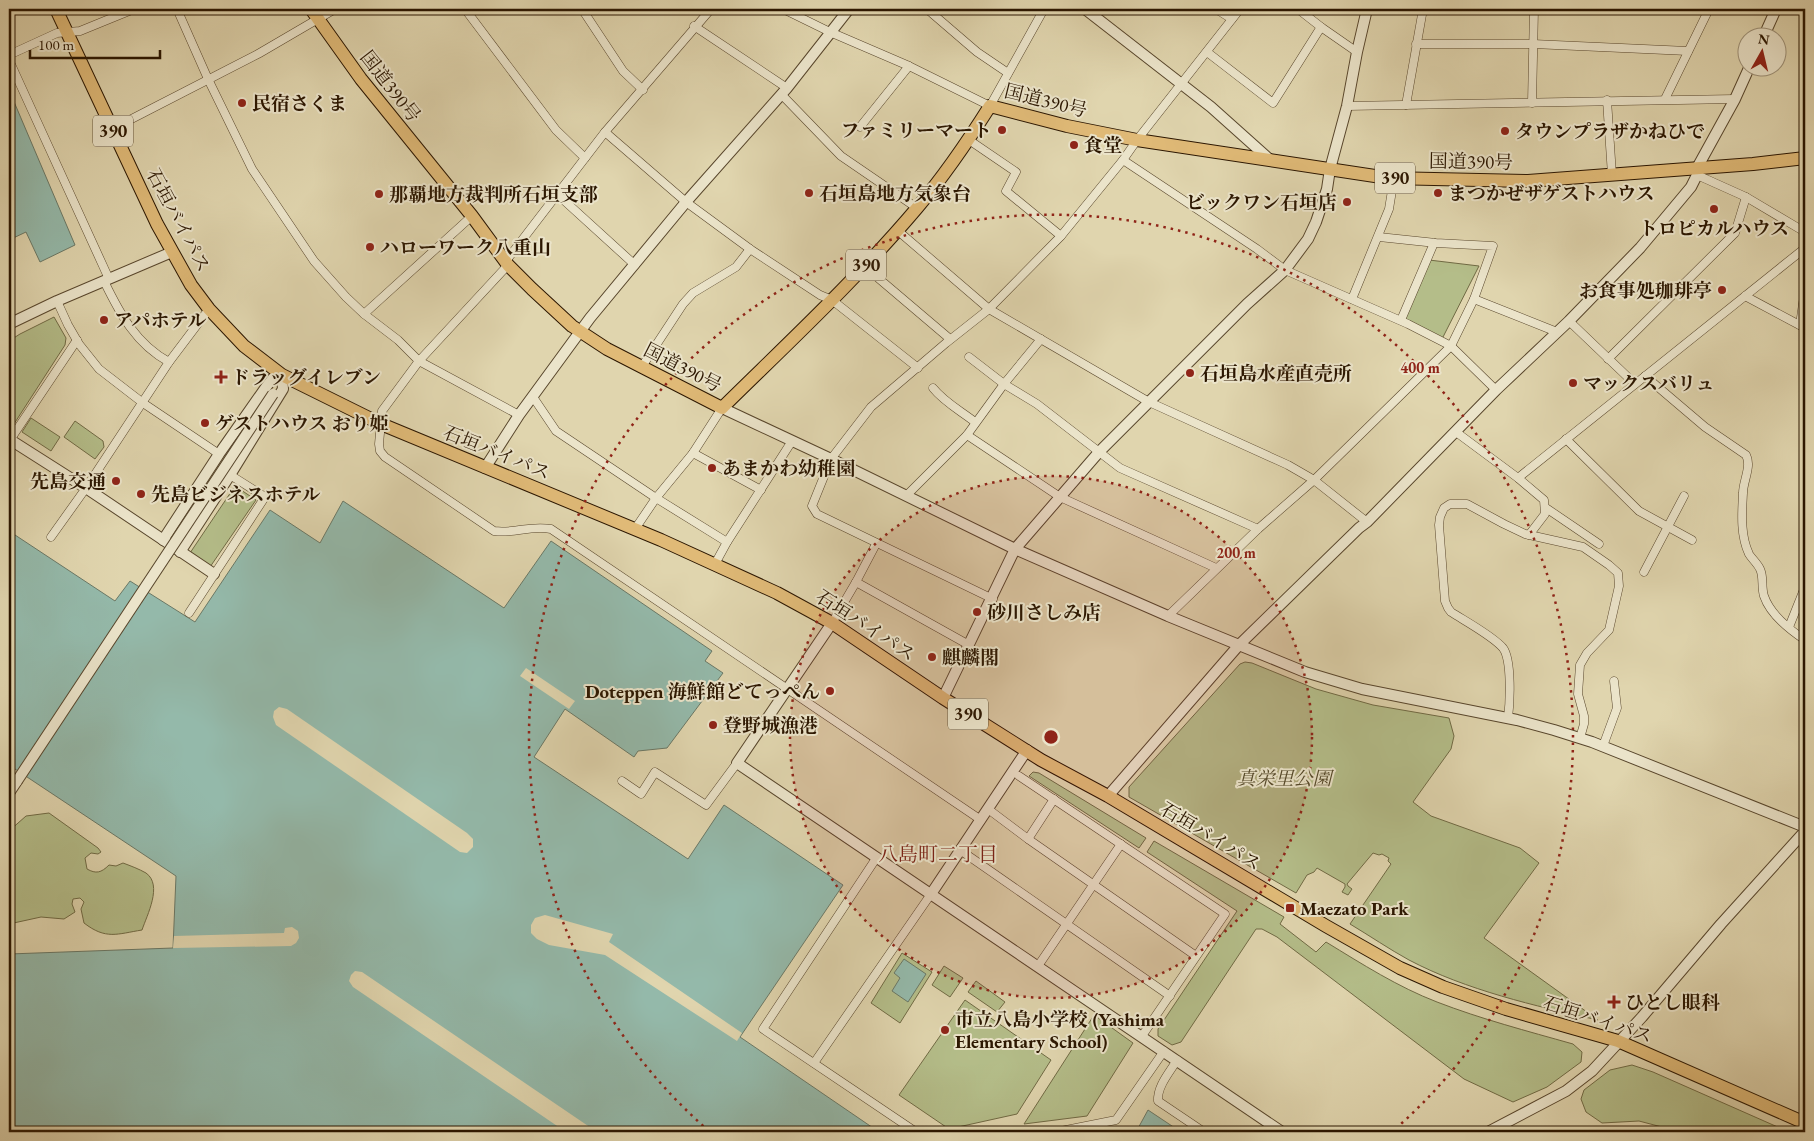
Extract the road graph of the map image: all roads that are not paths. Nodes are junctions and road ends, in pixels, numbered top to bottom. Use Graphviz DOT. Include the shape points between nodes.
graph roads {
  1 [pos="56,9"];
  2 [pos="134,9"];
  3 [pos="177,9"];
  4 [pos="335,9"];
  5 [pos="465,9"];
  6 [pos="582,9"];
  7 [pos="711,9"];
  8 [pos="782,9"];
  9 [pos="849,9"];
  10 [pos="927,9"];
  11 [pos="1044,9"];
  12 [pos="1085,9"];
  13 [pos="1216,9"];
  14 [pos="1240,9"];
  15 [pos="1298,9"];
  16 [pos="1367,9"];
  17 [pos="1423,9"];
  18 [pos="1534,9"];
  19 [pos="1709,9"];
  20 [pos="1776,9"];
  21 [pos="315,14"];
  22 [pos="1232,20"];
  23 [pos="694,26"];
  24 [pos="1321,27"];
  25 [pos="1767,28"];
  26 [pos="66,32"];
  27 [pos="830,32"];
  28 [pos="1416,44"];
  29 [pos="1533,44"];
  30 [pos="1688,51"];
  31 [pos="1207,52"];
  32 [pos="1356,52"];
  33 [pos="9,55"];
  34 [pos="9,60"];
  35 [pos="909,66"];
  36 [pos="1008,73"];
  37 [pos="208,78"];
  38 [pos="1744,78"];
  39 [pos="1182,84"];
  40 [pos="643,90"];
  41 [pos="784,91"];
  42 [pos="1735,98"];
  43 [pos="1665,99"];
  44 [pos="1607,100"];
  45 [pos="1532,103"];
  46 [pos="1406,105"];
  47 [pos="990,106"];
  48 [pos="1347,106"];
  49 [pos="860,126"];
  50 [pos="112,129"];
  51 [pos="605,132"];
  52 [pos="969,140"];
  53 [pos="1137,140"];
  54 [pos="584,158"];
  55 [pos="1268,158"];
  56 [pos="1805,158"];
  57 [pos="1123,160"];
  58 [pos="1330,169"];
  59 [pos="1697,172"];
  60 [pos="1612,175"];
  61 [pos="1394,178"];
  62 [pos="557,194"];
  63 [pos="1746,197"];
  64 [pos="686,202"];
  65 [pos="917,208"];
  66 [pos="472,216"];
  67 [pos="897,230"];
  68 [pos="1805,232"];
  69 [pos="1061,236"];
  70 [pos="1379,237"];
  71 [pos="1434,243"];
  72 [pos="1805,248"];
  73 [pos="750,249"];
  74 [pos="172,252"];
  75 [pos="507,263"];
  76 [pos="635,265"];
  77 [pos="864,266"];
  78 [pos="1285,270"];
  79 [pos="107,280"];
  80 [pos="1805,289"];
  81 [pos="1745,296"];
  82 [pos="1474,298"];
  83 [pos="1352,299"];
  84 [pos="832,300"];
  85 [pos="57,301"];
  86 [pos="209,309"];
  87 [pos="989,309"];
  88 [pos="364,314"];
  89 [pos="1401,320"];
  90 [pos="1569,321"];
  91 [pos="9,324"];
  92 [pos="1803,327"];
  93 [pos="580,332"];
  94 [pos="1556,332"];
  95 [pos="1041,339"];
  96 [pos="77,340"];
  97 [pos="950,340"];
  98 [pos="1451,346"];
  99 [pos="970,357"];
  100 [pos="1608,359"];
  101 [pos="419,361"];
  102 [pos="169,362"];
  103 [pos="641,368"];
  104 [pos="918,368"];
  105 [pos="282,375"];
  106 [pos="1645,376"];
  107 [pos="1004,384"];
  108 [pos="1635,384"];
  109 [pos="933,388"];
  110 [pos="1496,390"];
  111 [pos="532,397"];
  112 [pos="1149,402"];
  113 [pos="143,403"];
  114 [pos="722,408"];
  115 [pos="519,415"];
  116 [pos="975,422"];
  117 [pos="381,424"];
  118 [pos="1456,432"];
  119 [pos="967,435"];
  120 [pos="9,439"];
  121 [pos="1566,439"];
  122 [pos="792,441"];
  123 [pos="1099,452"];
  124 [pos="693,453"];
  125 [pos="219,454"];
  126 [pos="831,459"];
  127 [pos="212,464"];
  128 [pos="485,468"];
  129 [pos="230,475"];
  130 [pos="1518,478"];
  131 [pos="1314,480"];
  132 [pos="86,488"];
  133 [pos="761,490"];
  134 [pos="906,496"];
  135 [pos="1684,496"];
  136 [pos="1060,497"];
  137 [pos="656,498"];
  138 [pos="1546,508"];
  139 [pos="1367,522"];
  140 [pos="1668,527"];
  141 [pos="635,529"];
  142 [pos="1258,529"];
  143 [pos="1529,535"];
  144 [pos="52,536"];
  145 [pos="163,540"];
  146 [pos="1692,540"];
  147 [pos="727,542"];
  148 [pos="876,544"];
  149 [pos="1599,544"];
  150 [pos="1015,549"];
  151 [pos="180,552"];
  152 [pos="715,564"];
  153 [pos="1216,568"];
  154 [pos="1644,572"];
  155 [pos="214,574"];
  156 [pos="856,582"];
  157 [pos="1805,587"];
  158 [pos="993,598"];
  159 [pos="189,613"];
  160 [pos="1168,616"];
  161 [pos="832,623"];
  162 [pos="1789,627"];
  163 [pos="1805,640"];
  164 [pos="968,645"];
  165 [pos="1239,645"];
  166 [pos="1614,681"];
  167 [pos="788,688"];
  168 [pos="942,698"];
  169 [pos="1508,718"];
  170 [pos="1580,738"];
  171 [pos="1603,746"];
  172 [pos="1027,750"];
  173 [pos="737,763"];
  174 [pos="1019,776"];
  175 [pos="622,781"];
  176 [pos="9,793"];
  177 [pos="1108,796"];
  178 [pos="1054,800"];
  179 [pos="988,809"];
  180 [pos="981,820"];
  181 [pos="1805,827"];
  182 [pos="1805,831"];
  183 [pos="1028,840"];
  184 [pos="1121,844"];
  185 [pos="960,850"];
  186 [pos="876,856"];
  187 [pos="1093,884"];
  188 [pos="931,894"];
  189 [pos="1067,924"];
  190 [pos="1196,956"];
  191 [pos="1038,966"];
  192 [pos="1170,996"];
  193 [pos="1142,1036"];
  194 [pos="1618,1041"];
  195 [pos="1164,1051"];
  196 [pos="1177,1060"];
  197 [pos="814,1063"];
  198 [pos="1805,1123"];
  199 [pos="916,1132"];
  200 [pos="1056,1132"];
  201 [pos="1204,1132"];
  202 [pos="1282,1132"];
  203 [pos="1488,1132"];
  1 -- 26 [label="highway, 石垣バイパス / 390"];
  2 -- 26 [label="street" via="80,31"];
  3 -- 37 [label="street"];
  4 -- 21 [label="street"];
  5 -- 54 [label="street" via="556,130"];
  6 -- 40 [label="street" via="623,71"];
  7 -- 23 [label="street"];
  8 -- 27 [label="street"];
  9 -- 27 [label="street"];
  10 -- 36 [label="street" via="977,52"];
  11 -- 36 [label="street"];
  12 -- 39 [label="street"];
  13 -- 22 [label="street"];
  14 -- 22 [label="street"];
  15 -- 24 [label="street"];
  16 -- 32 [label="street"];
  17 -- 28 [label="street"];
  18 -- 29 [label="street"];
  19 -- 30 [label="street"];
  20 -- 25 [label="street"];
  21 -- 37 [label="street" via="258,54"];
  21 -- 66 [label="highway, 国道390号" via="361,79"];
  22 -- 31 [label="street"];
  23 -- 40 [label="street"];
  23 -- 41 [label="street"];
  24 -- 31 [label="street" via="1272,103"];
  24 -- 32 [label="street"];
  26 -- 33 [label="street"];
  26 -- 50 [label="highway, 石垣バイパス / 390"];
  27 -- 35 [label="street"];
  27 -- 41 [label="street"];
  28 -- 29 [label="street"];
  28 -- 46 [label="street"];
  29 -- 30 [label="street"];
  29 -- 45 [label="street"];
  30 -- 43 [label="street"];
  31 -- 39 [label="street"];
  32 -- 48 [label="street"];
  34 -- 79 [label="street"];
  35 -- 47 [label="street"];
  35 -- 49 [label="street"];
  36 -- 47 [label="street"];
  37 -- 50 [label="street"];
  37 -- 88 [label="street" via="252,169 283,216 314,261"];
  38 -- 42 [label="street"];
  39 -- 53 [label="street"];
  39 -- 55 [label="street"];
  40 -- 51 [label="street"];
  41 -- 64 [label="street"];
  41 -- 65 [label="street" via="841,156"];
  42 -- 43 [label="street"];
  42 -- 59 [label="street"];
  43 -- 44 [label="street"];
  44 -- 45 [label="street"];
  44 -- 60 [label="street"];
  45 -- 46 [label="street"];
  46 -- 48 [label="street"];
  47 -- 52 [label="highway, 国道390号 / 390"];
  47 -- 53 [label="highway, 国道390号 / 390"];
  48 -- 58 [label="street"];
  50 -- 74 [label="highway, 石垣バイパス / 390"];
  51 -- 54 [label="street"];
  51 -- 64 [label="street"];
  52 -- 65 [label="highway, 国道390号 / 390"];
  52 -- 69 [label="street" via="1016,172 1006,191"];
  53 -- 55 [label="highway, 国道390号 / 390"];
  53 -- 57 [label="street"];
  54 -- 62 [label="street"];
  55 -- 58 [label="highway, 国道390号 / 390"];
  56 -- 59 [label="highway, 国道390号 / 390"];
  57 -- 69 [label="street"];
  57 -- 78 [label="street"];
  58 -- 61 [label="highway, 国道390号 / 390"];
  58 -- 78 [label="street" via="1316,222"];
  59 -- 60 [label="highway, 国道390号 / 390"];
  59 -- 63 [label="street"];
  59 -- 90 [label="street" via="1691,187 1640,248"];
  60 -- 61 [label="highway, 国道390号 / 390" via="1528,181"];
  61 -- 70 [label="street" via="1389,209"];
  62 -- 75 [label="street"];
  62 -- 76 [label="street"];
  63 -- 68 [label="street"];
  63 -- 100 [label="street" via="1735,233"];
  64 -- 73 [label="street"];
  64 -- 76 [label="street"];
  65 -- 67 [label="highway, 国道390号 / 390"];
  66 -- 75 [label="highway, 国道390号"];
  66 -- 88 [label="street"];
  67 -- 77 [label="highway, 国道390号 / 390"];
  67 -- 87 [label="street"];
  69 -- 87 [label="street"];
  70 -- 71 [label="street"];
  70 -- 83 [label="street"];
  71 -- 82 [label="street" via="1493,246"];
  71 -- 89 [label="street"];
  72 -- 81 [label="street"];
  73 -- 84 [label="street"];
  73 -- 103 [label="street" via="736,267 693,293"];
  74 -- 79 [label="street"];
  74 -- 86 [label="highway, 石垣バイパス / 390"];
  75 -- 93 [label="highway, 国道390号"];
  75 -- 101 [label="street"];
  76 -- 93 [label="street"];
  77 -- 84 [label="highway, 国道390号 / 390"];
  77 -- 97 [label="street"];
  78 -- 83 [label="street"];
  78 -- 112 [label="street"];
  79 -- 85 [label="street"];
  79 -- 102 [label="street" via="122,317 132,331"];
  80 -- 92 [label="street"];
  81 -- 92 [label="street"];
  81 -- 106 [label="street"];
  82 -- 94 [label="street"];
  82 -- 98 [label="street"];
  83 -- 89 [label="street"];
  84 -- 104 [label="street"];
  84 -- 114 [label="highway, 国道390号 / 390"];
  85 -- 91 [label="street"];
  85 -- 96 [label="street"];
  86 -- 102 [label="street"];
  86 -- 105 [label="highway, 石垣バイパス / 390" via="244,346"];
  87 -- 95 [label="street"];
  87 -- 97 [label="street"];
  88 -- 101 [label="street"];
  89 -- 98 [label="street"];
  90 -- 94 [label="street"];
  90 -- 100 [label="street"];
  93 -- 103 [label="highway, 国道390号"];
  93 -- 111 [label="street"];
  94 -- 110 [label="street"];
  95 -- 107 [label="street"];
  95 -- 112 [label="street"];
  96 -- 113 [label="street" via="99,369"];
  96 -- 120 [label="street"];
  97 -- 104 [label="street"];
  98 -- 110 [label="street"];
  98 -- 131 [label="street"];
  99 -- 107 [label="street"];
  100 -- 108 [label="street"];
  101 -- 115 [label="street"];
  101 -- 117 [label="street" via="382,411"];
  102 -- 113 [label="street"];
  103 -- 114 [label="highway, 国道390号"];
  104 -- 126 [label="street" via="872,407"];
  105 -- 117 [label="highway, 石垣バイパス / 390"];
  105 -- 125 [label="street" via="267,385"];
  105 -- 129 [label="street" via="283,389"];
  105 -- 176 [label="street, bridge" via="273,394"];
  106 -- 108 [label="street"];
  106 -- 162 [label="street" via="1705,427 1746,455 1743,535 1749,554 1760,570 1769,607"];
  107 -- 116 [label="street"];
  107 -- 123 [label="street" via="1038,404"];
  108 -- 121 [label="street"];
  109 -- 116 [label="street" via="942,400"];
  110 -- 118 [label="street"];
  111 -- 115 [label="street"];
  111 -- 137 [label="street" via="556,431"];
  112 -- 123 [label="street"];
  112 -- 131 [label="street"];
  113 -- 125 [label="street"];
  113 -- 132 [label="street"];
  114 -- 122 [label="street"];
  114 -- 124 [label="street"];
  115 -- 128 [label="street"];
  116 -- 119 [label="street"];
  117 -- 128 [label="highway, 石垣バイパス / 390"];
  117 -- 167 [label="street" via="380,451 385,457 494,531 506,533 538,526 551,528"];
  118 -- 130 [label="street"];
  118 -- 139 [label="street"];
  119 -- 134 [label="street"];
  119 -- 136 [label="street"];
  120 -- 132 [label="street"];
  121 -- 130 [label="street"];
  121 -- 140 [label="street" via="1639,511"];
  122 -- 126 [label="street"];
  122 -- 133 [label="street"];
  123 -- 136 [label="street"];
  123 -- 142 [label="street" via="1120,468"];
  124 -- 133 [label="street"];
  124 -- 137 [label="street"];
  125 -- 127 [label="street"];
  126 -- 134 [label="street"];
  126 -- 148 [label="street" via="812,506 817,514"];
  127 -- 129 [label="street"];
  127 -- 145 [label="street"];
  128 -- 141 [label="highway, 石垣バイパス / 390"];
  129 -- 151 [label="street"];
  129 -- 155 [label="street" via="265,497"];
  130 -- 138 [label="street" via="1544,500"];
  131 -- 139 [label="street"];
  131 -- 142 [label="street"];
  132 -- 144 [label="street"];
  132 -- 145 [label="street"];
  133 -- 147 [label="street"];
  134 -- 150 [label="street"];
  135 -- 140 [label="street"];
  136 -- 150 [label="street"];
  136 -- 153 [label="street"];
  137 -- 141 [label="street"];
  137 -- 147 [label="street"];
  138 -- 143 [label="street" via="1543,518"];
  138 -- 149 [label="street"];
  139 -- 165 [label="street"];
  140 -- 146 [label="street"];
  140 -- 154 [label="street"];
  141 -- 152 [label="highway, 石垣バイパス / 390"];
  142 -- 153 [label="street"];
  143 -- 169 [label="street" via="1467,504 1450,504 1440,517 1448,608 1505,651 1510,704"];
  143 -- 170 [label="street" via="1583,547 1618,574 1619,586 1609,630 1580,665 1578,694 1584,716"];
  145 -- 151 [label="street"];
  147 -- 152 [label="street"];
  148 -- 156 [label="street"];
  148 -- 158 [label="street"];
  150 -- 158 [label="street"];
  150 -- 160 [label="street"];
  151 -- 155 [label="street"];
  152 -- 161 [label="highway, 石垣バイパス / 390"];
  153 -- 160 [label="street"];
  155 -- 159 [label="street"];
  156 -- 161 [label="street"];
  156 -- 164 [label="street"];
  157 -- 162 [label="street"];
  158 -- 164 [label="street"];
  160 -- 165 [label="street"];
  161 -- 167 [label="street"];
  161 -- 168 [label="highway, 石垣バイパス / 390"];
  162 -- 163 [label="street"];
  164 -- 168 [label="street"];
  165 -- 169 [label="street" via="1305,672 1354,687"];
  165 -- 177 [label="street"];
  166 -- 171 [label="street" via="1617,708"];
  167 -- 173 [label="street"];
  167 -- 180 [label="street"];
  168 -- 172 [label="highway, 石垣バイパス / 390"];
  169 -- 170 [label="street"];
  170 -- 171 [label="street"];
  171 -- 181 [label="street"];
  172 -- 177 [label="highway, 石垣バイパス / 390"];
  172 -- 179 [label="street"];
  173 -- 175 [label="street" via="706,805 655,772 641,794"];
  173 -- 186 [label="street"];
  174 -- 178 [label="street"];
  177 -- 194 [label="highway, 石垣バイパス / 390" via="1400,968 1506,1009"];
  178 -- 183 [label="street"];
  178 -- 184 [label="street"];
  179 -- 180 [label="street"];
  179 -- 183 [label="street"];
  180 -- 185 [label="street"];
  182 -- 194 [label="street"];
  183 -- 187 [label="street"];
  184 -- 187 [label="street"];
  184 -- 190 [label="street" via="1225,914"];
  185 -- 188 [label="street"];
  185 -- 189 [label="street"];
  186 -- 188 [label="street"];
  186 -- 197 [label="street" via="763,1029"];
  187 -- 189 [label="street"];
  187 -- 190 [label="street"];
  188 -- 191 [label="street"];
  188 -- 197 [label="street"];
  189 -- 191 [label="street"];
  189 -- 192 [label="street"];
  190 -- 192 [label="street"];
  191 -- 193 [label="street"];
  192 -- 193 [label="street"];
  193 -- 195 [label="street"];
  194 -- 198 [label="highway, 石垣バイパス / 390"];
  194 -- 203 [label="street" via="1592,1070 1566,1091"];
  195 -- 196 [label="street"];
  195 -- 200 [label="street" via="1116,1120"];
  196 -- 201 [label="street" via="1157,1094 1158,1101"];
  196 -- 202 [label="street"];
  197 -- 199 [label="street"];
}
